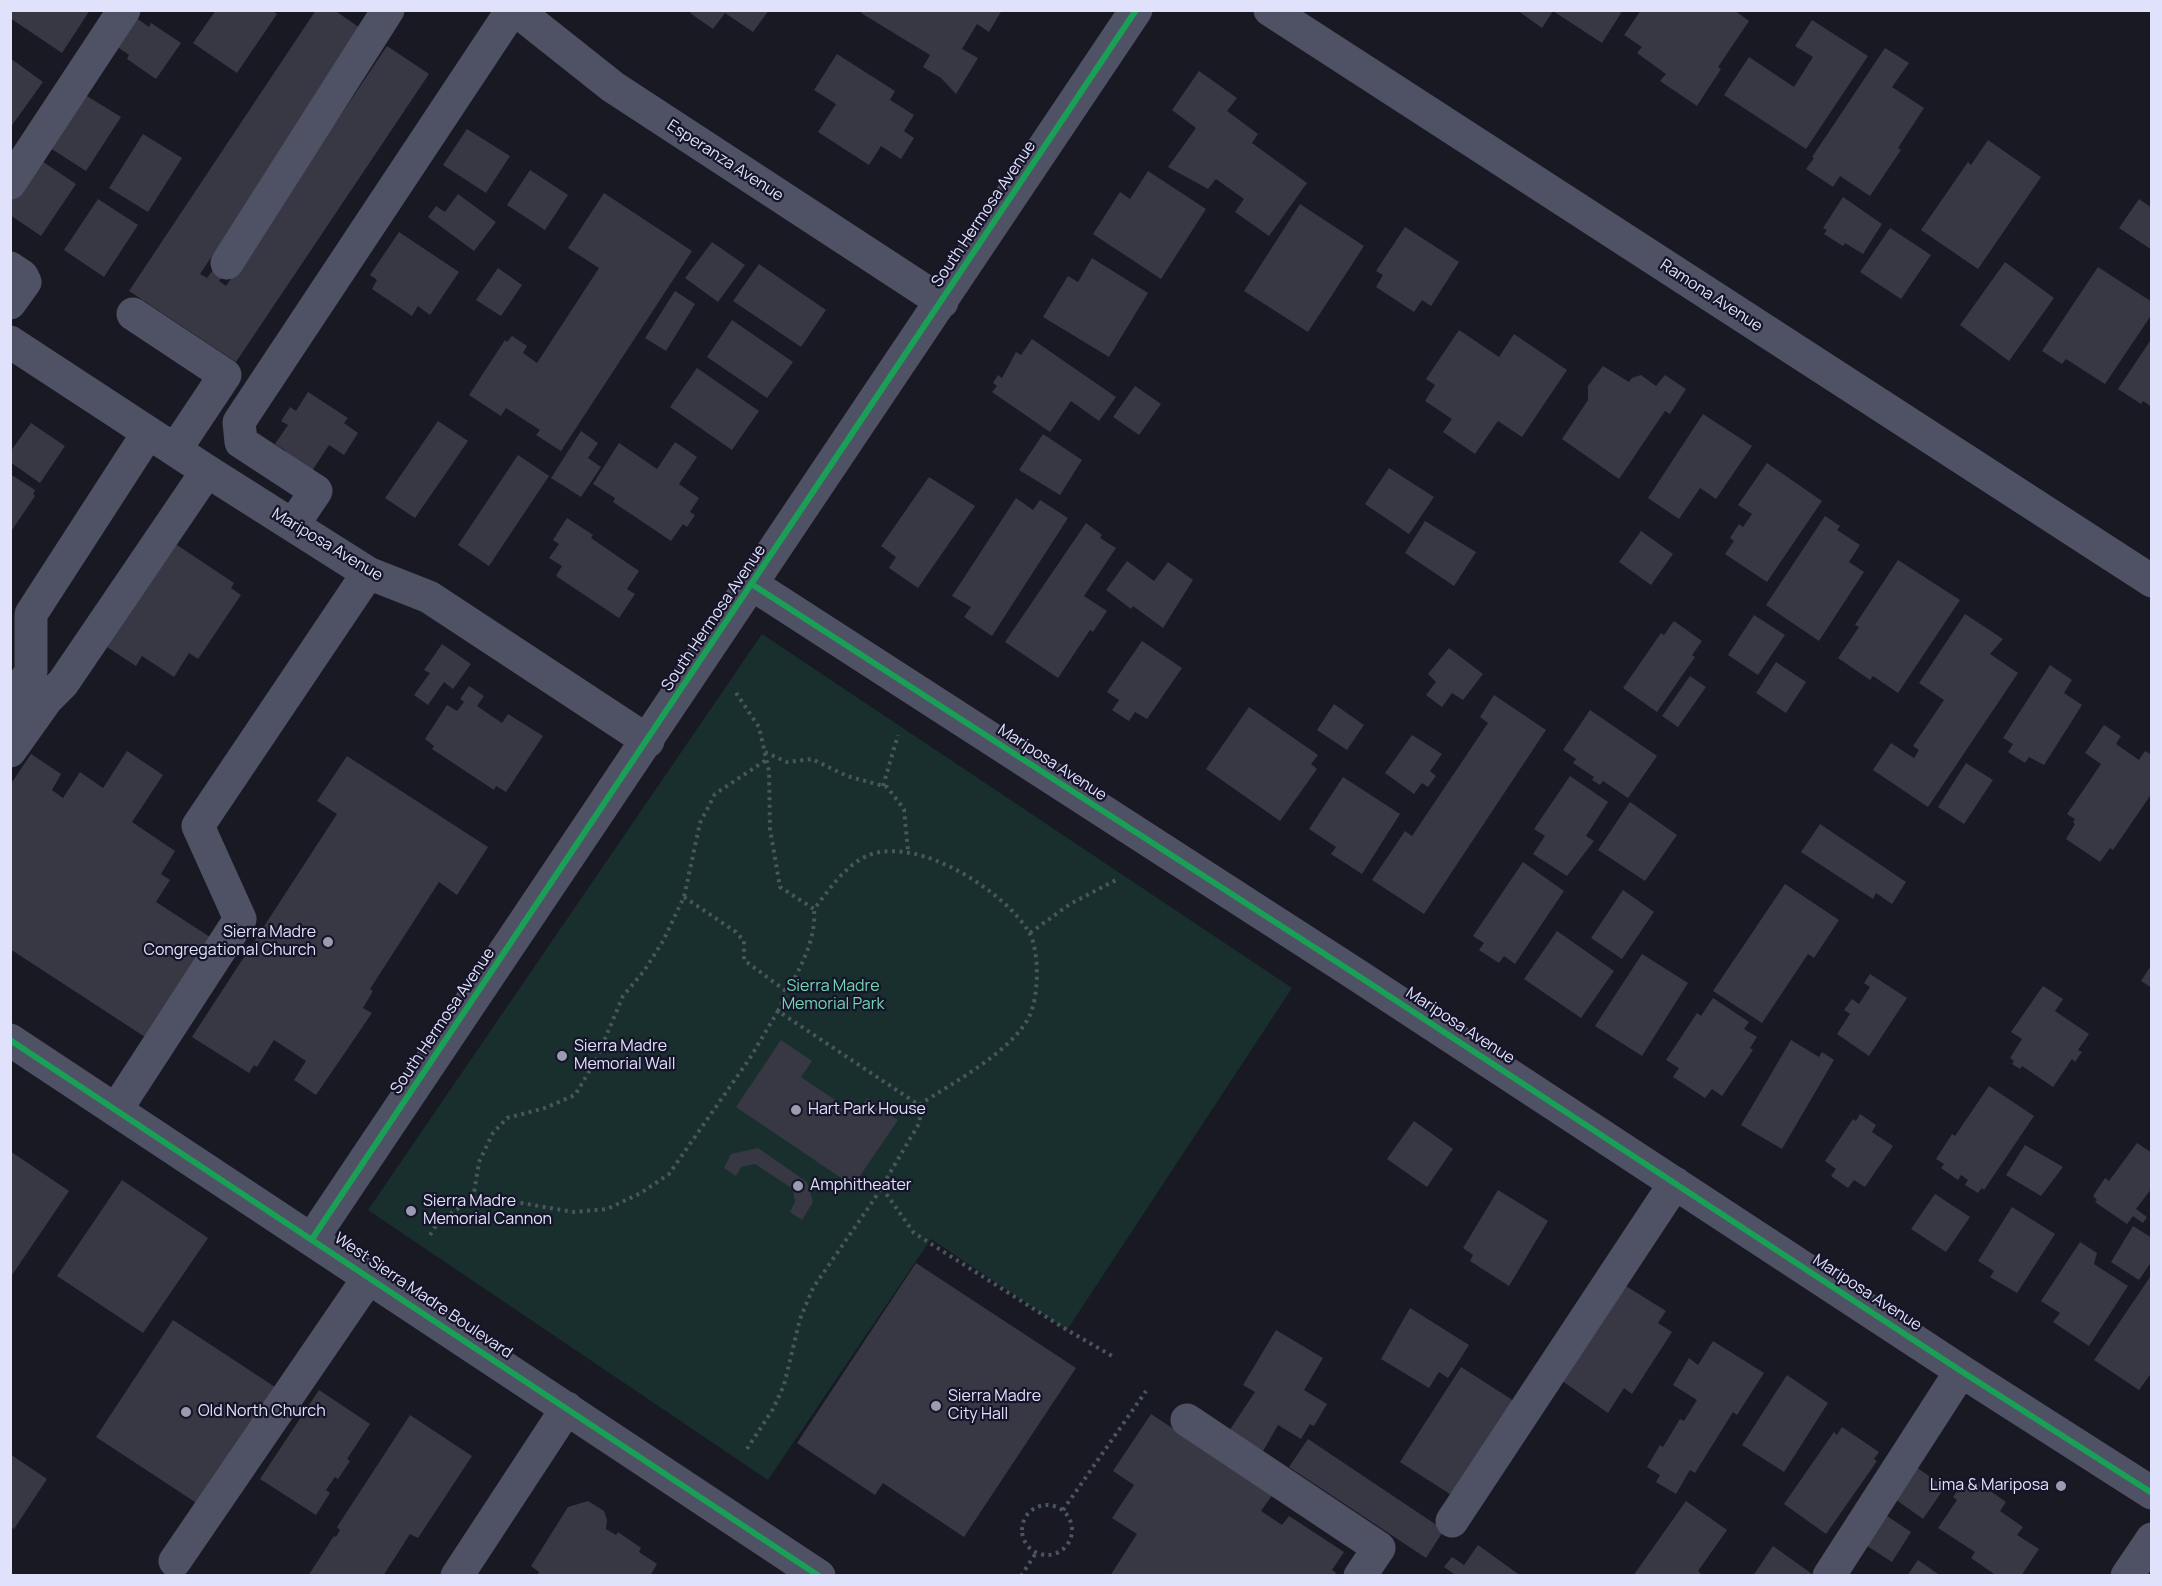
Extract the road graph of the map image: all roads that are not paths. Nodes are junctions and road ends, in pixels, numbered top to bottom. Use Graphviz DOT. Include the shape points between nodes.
graph roads {
  1 [pos="124,10"];
  2 [pos="388,10"];
  3 [pos="514,10"];
  4 [pos="1136,10"];
  5 [pos="1270,10"];
  6 [pos="10,183"];
  7 [pos="227,263"];
  8 [pos="10,268"];
  9 [pos="942,302"];
  10 [pos="10,303"];
  11 [pos="133,314"];
  12 [pos="10,342"];
  13 [pos="148,433"];
  14 [pos="175,450"];
  15 [pos="207,471"];
  16 [pos="293,525"];
  17 [pos="368,573"];
  18 [pos="2151,581"];
  19 [pos="753,585"];
  20 [pos="10,703"];
  21 [pos="648,741"];
  22 [pos="10,751"];
  23 [pos="10,1040"];
  24 [pos="116,1110"];
  25 [pos="1675,1183"];
  26 [pos="312,1239"];
  27 [pos="369,1277"];
  28 [pos="1961,1371"];
  29 [pos="567,1408"];
  30 [pos="1187,1420"];
  31 [pos="2151,1493"];
  32 [pos="1452,1521"];
  33 [pos="2151,1539"];
  34 [pos="175,1561"];
  35 [pos="457,1575"];
  36 [pos="819,1575"];
  37 [pos="1360,1575"];
  38 [pos="1829,1575"];
  39 [pos="2127,1575"];
  1 -- 6 [label="street"];
  2 -- 7 [label="street"];
  3 -- 9 [label="street, Esperanza Avenue" via="613,87"];
  3 -- 16 [label="street" via="239,422 241,442 316,491"];
  4 -- 9 [label="street, South Hermosa Avenue"];
  5 -- 18 [label="street, Ramona Avenue"];
  8 -- 10 [label="street" via="25,282"];
  9 -- 19 [label="street, South Hermosa Avenue"];
  11 -- 14 [label="street" via="225,375"];
  12 -- 13 [label="street, Mariposa Avenue"];
  13 -- 14 [label="street, Mariposa Avenue"];
  13 -- 20 [label="street" via="31,614 31,672"];
  14 -- 15 [label="street, Mariposa Avenue"];
  15 -- 16 [label="street, Mariposa Avenue"];
  15 -- 22 [label="street" via="63,683 46,699"];
  16 -- 17 [label="street, Mariposa Avenue"];
  17 -- 21 [label="street, Mariposa Avenue" via="429,597"];
  17 -- 24 [label="street" via="198,826 240,919"];
  19 -- 21 [label="street, South Hermosa Avenue"];
  19 -- 25 [label="street, Mariposa Avenue"];
  21 -- 26 [label="street, South Hermosa Avenue"];
  23 -- 24 [label="street, West Sierra Madre Boulevard"];
  24 -- 26 [label="street, West Sierra Madre Boulevard"];
  25 -- 28 [label="street, Mariposa Avenue"];
  25 -- 32 [label="street"];
  26 -- 27 [label="street, West Sierra Madre Boulevard"];
  27 -- 29 [label="street, West Sierra Madre Boulevard"];
  27 -- 34 [label="street"];
  28 -- 31 [label="street, Mariposa Avenue"];
  28 -- 38 [label="street"];
  29 -- 35 [label="street"];
  29 -- 36 [label="street, West Sierra Madre Boulevard"];
  30 -- 37 [label="street" via="1378,1548"];
  33 -- 39 [label="street"];
}
